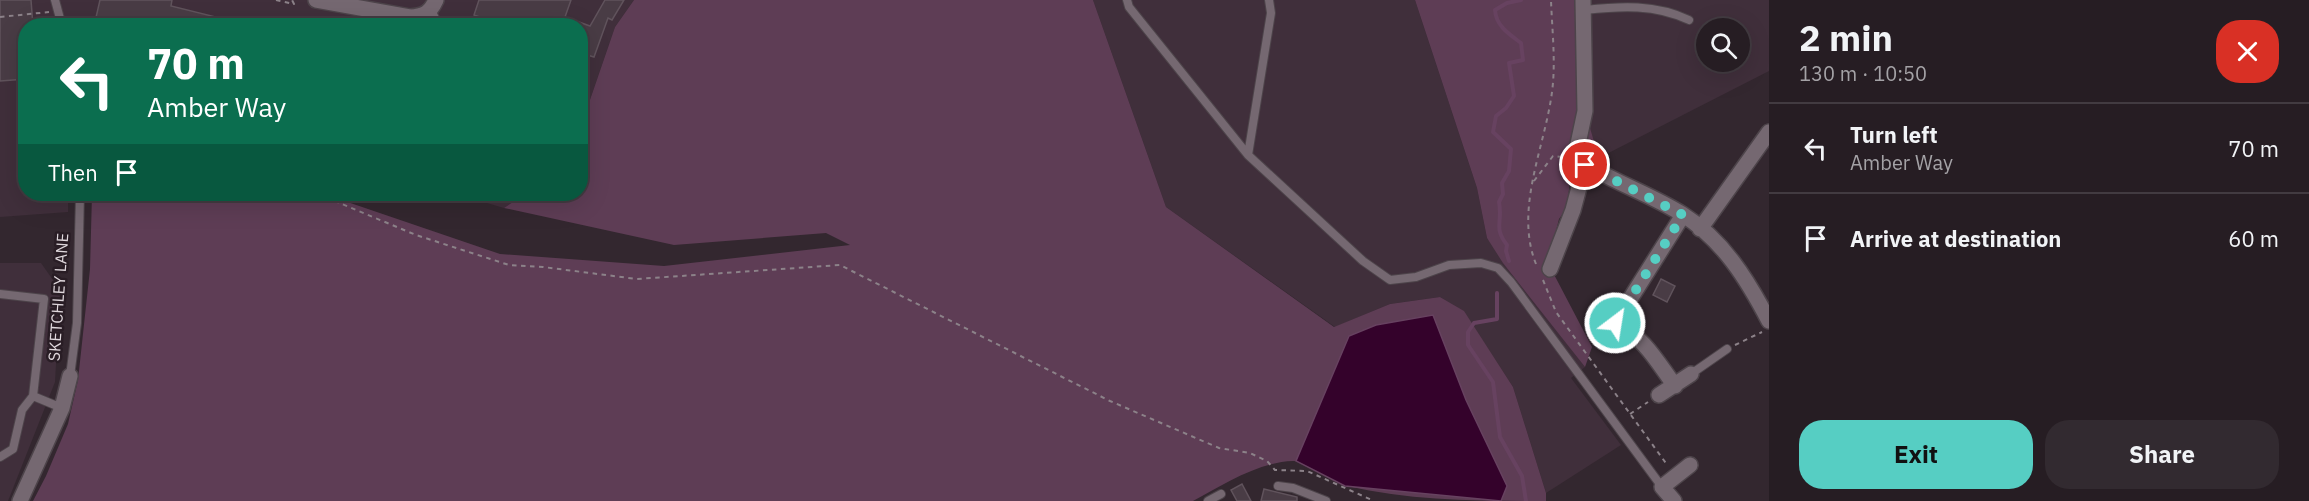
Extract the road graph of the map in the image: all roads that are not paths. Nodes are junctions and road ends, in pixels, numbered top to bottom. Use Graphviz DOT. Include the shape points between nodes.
graph roads {
  1 [pos="55,0"];
  2 [pos="316,0"];
  3 [pos="1127,0"];
  4 [pos="1269,0"];
  5 [pos="433,5"];
  6 [pos="1584,5"];
  7 [pos="382,6"];
  8 [pos="60,18"];
  9 [pos="1689,20"];
  10 [pos="1769,132"];
  11 [pos="1248,155"];
  12 [pos="1580,162"];
  13 [pos="81,201"];
  14 [pos="1683,215"];
  15 [pos="1700,229"];
  16 [pos="1550,269"];
  17 [pos="0,294"];
  18 [pos="1769,321"];
  19 [pos="1727,349"];
  20 [pos="1691,374"];
  21 [pos="70,376"];
  22 [pos="1675,386"];
  23 [pos="1659,395"];
  24 [pos="33,396"];
  25 [pos="62,408"];
  26 [pos="0,457"];
  27 [pos="1690,465"];
  28 [pos="1278,486"];
  29 [pos="1662,487"];
  30 [pos="1221,494"];
  31 [pos="20,501"];
  32 [pos="1208,501"];
  33 [pos="1326,501"];
  34 [pos="1674,501"];
  1 -- 8 [label="lane"];
  2 -- 7 [label="street"];
  3 -- 11 [label="lane"];
  4 -- 11 [label="lane" via="1271,13"];
  5 -- 7 [label="street" via="422,16 410,17"];
  6 -- 9 [label="lane" via="1670,10"];
  6 -- 12 [label="street" via="1585,111"];
  10 -- 15 [label="street"];
  11 -- 29 [label="lane" via="1363,261 1390,280 1416,277 1449,265 1481,263 1498,268"];
  12 -- 14 [label="street"];
  12 -- 16 [label="street" via="1573,210"];
  13 -- 21 [label="lane, SKETCHLEY LANE" via="77,322"];
  14 -- 15 [label="street"];
  14 -- 22 [label="street" via="1615,323 1644,342"];
  15 -- 18 [label="street" via="1717,242 1746,278"];
  17 -- 24 [label="lane" via="44,299"];
  19 -- 20 [label="lane"];
  20 -- 22 [label="street"];
  21 -- 25 [label="street, SKETCHLEY LANE"];
  22 -- 23 [label="street"];
  24 -- 25 [label="lane"];
  24 -- 26 [label="lane" via="22,410 13,449"];
  25 -- 31 [label="street, SKETCHLEY LANE"];
  27 -- 29 [label="street"];
  28 -- 33 [label="lane"];
  29 -- 34 [label="street"];
  30 -- 32 [label="lane"];
}
